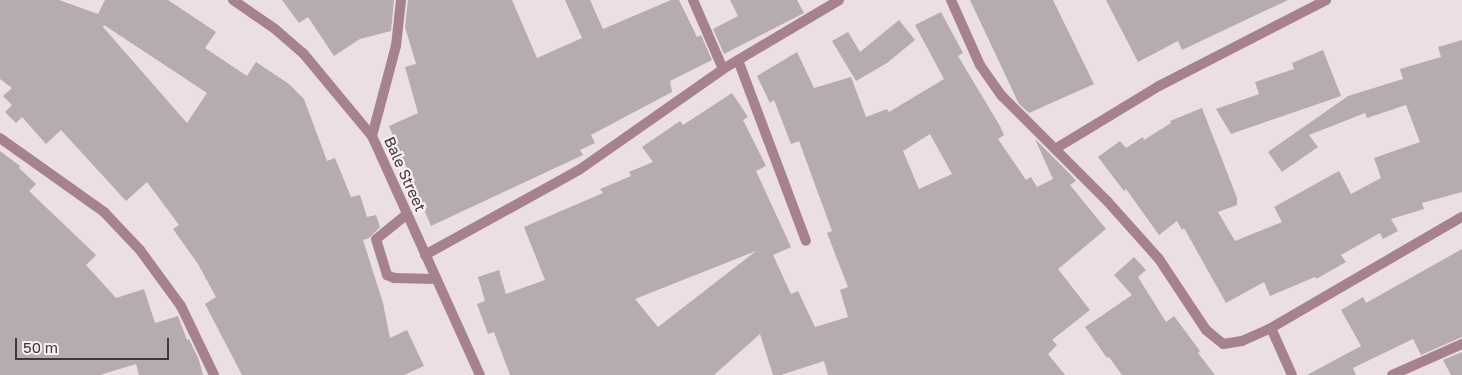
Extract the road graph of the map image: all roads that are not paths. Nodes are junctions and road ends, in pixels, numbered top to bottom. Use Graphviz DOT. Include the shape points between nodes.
graph roads {
  1 [pos="232,0"];
  2 [pos="401,0"];
  3 [pos="693,0"];
  4 [pos="839,0"];
  5 [pos="951,0"];
  6 [pos="1326,0"];
  7 [pos="738,60"];
  8 [pos="723,69"];
  9 [pos="372,136"];
  10 [pos="0,138"];
  11 [pos="1055,149"];
  12 [pos="406,215"];
  13 [pos="1462,217"];
  14 [pos="806,241"];
  15 [pos="425,255"];
  16 [pos="436,279"];
  17 [pos="1271,328"];
  18 [pos="1462,344"];
  19 [pos="214,375"];
  20 [pos="480,375"];
  21 [pos="1292,375"];
  22 [pos="1392,375"];
  1 -- 9 [label="street, Bale Street" via="275,29 302,53"];
  2 -- 9 [label="street" via="396,46"];
  3 -- 8 [label="street"];
  4 -- 7 [label="street"];
  5 -- 11 [label="street" via="980,65 1002,96"];
  6 -- 11 [label="street" via="1159,86"];
  7 -- 8 [label="street"];
  7 -- 14 [label="street"];
  8 -- 15 [label="street" via="579,170"];
  9 -- 12 [label="street, Bale Street"];
  10 -- 19 [label="street" via="104,212 140,250 181,306"];
  11 -- 17 [label="street" via="1159,259 1206,330 1223,344 1242,341"];
  12 -- 15 [label="street, Bale Street"];
  12 -- 16 [label="street" via="376,239 387,275"];
  13 -- 17 [label="street"];
  15 -- 16 [label="street, Bale Street"];
  16 -- 20 [label="street, Bale Street"];
  17 -- 21 [label="street"];
  18 -- 22 [label="street"];
}
